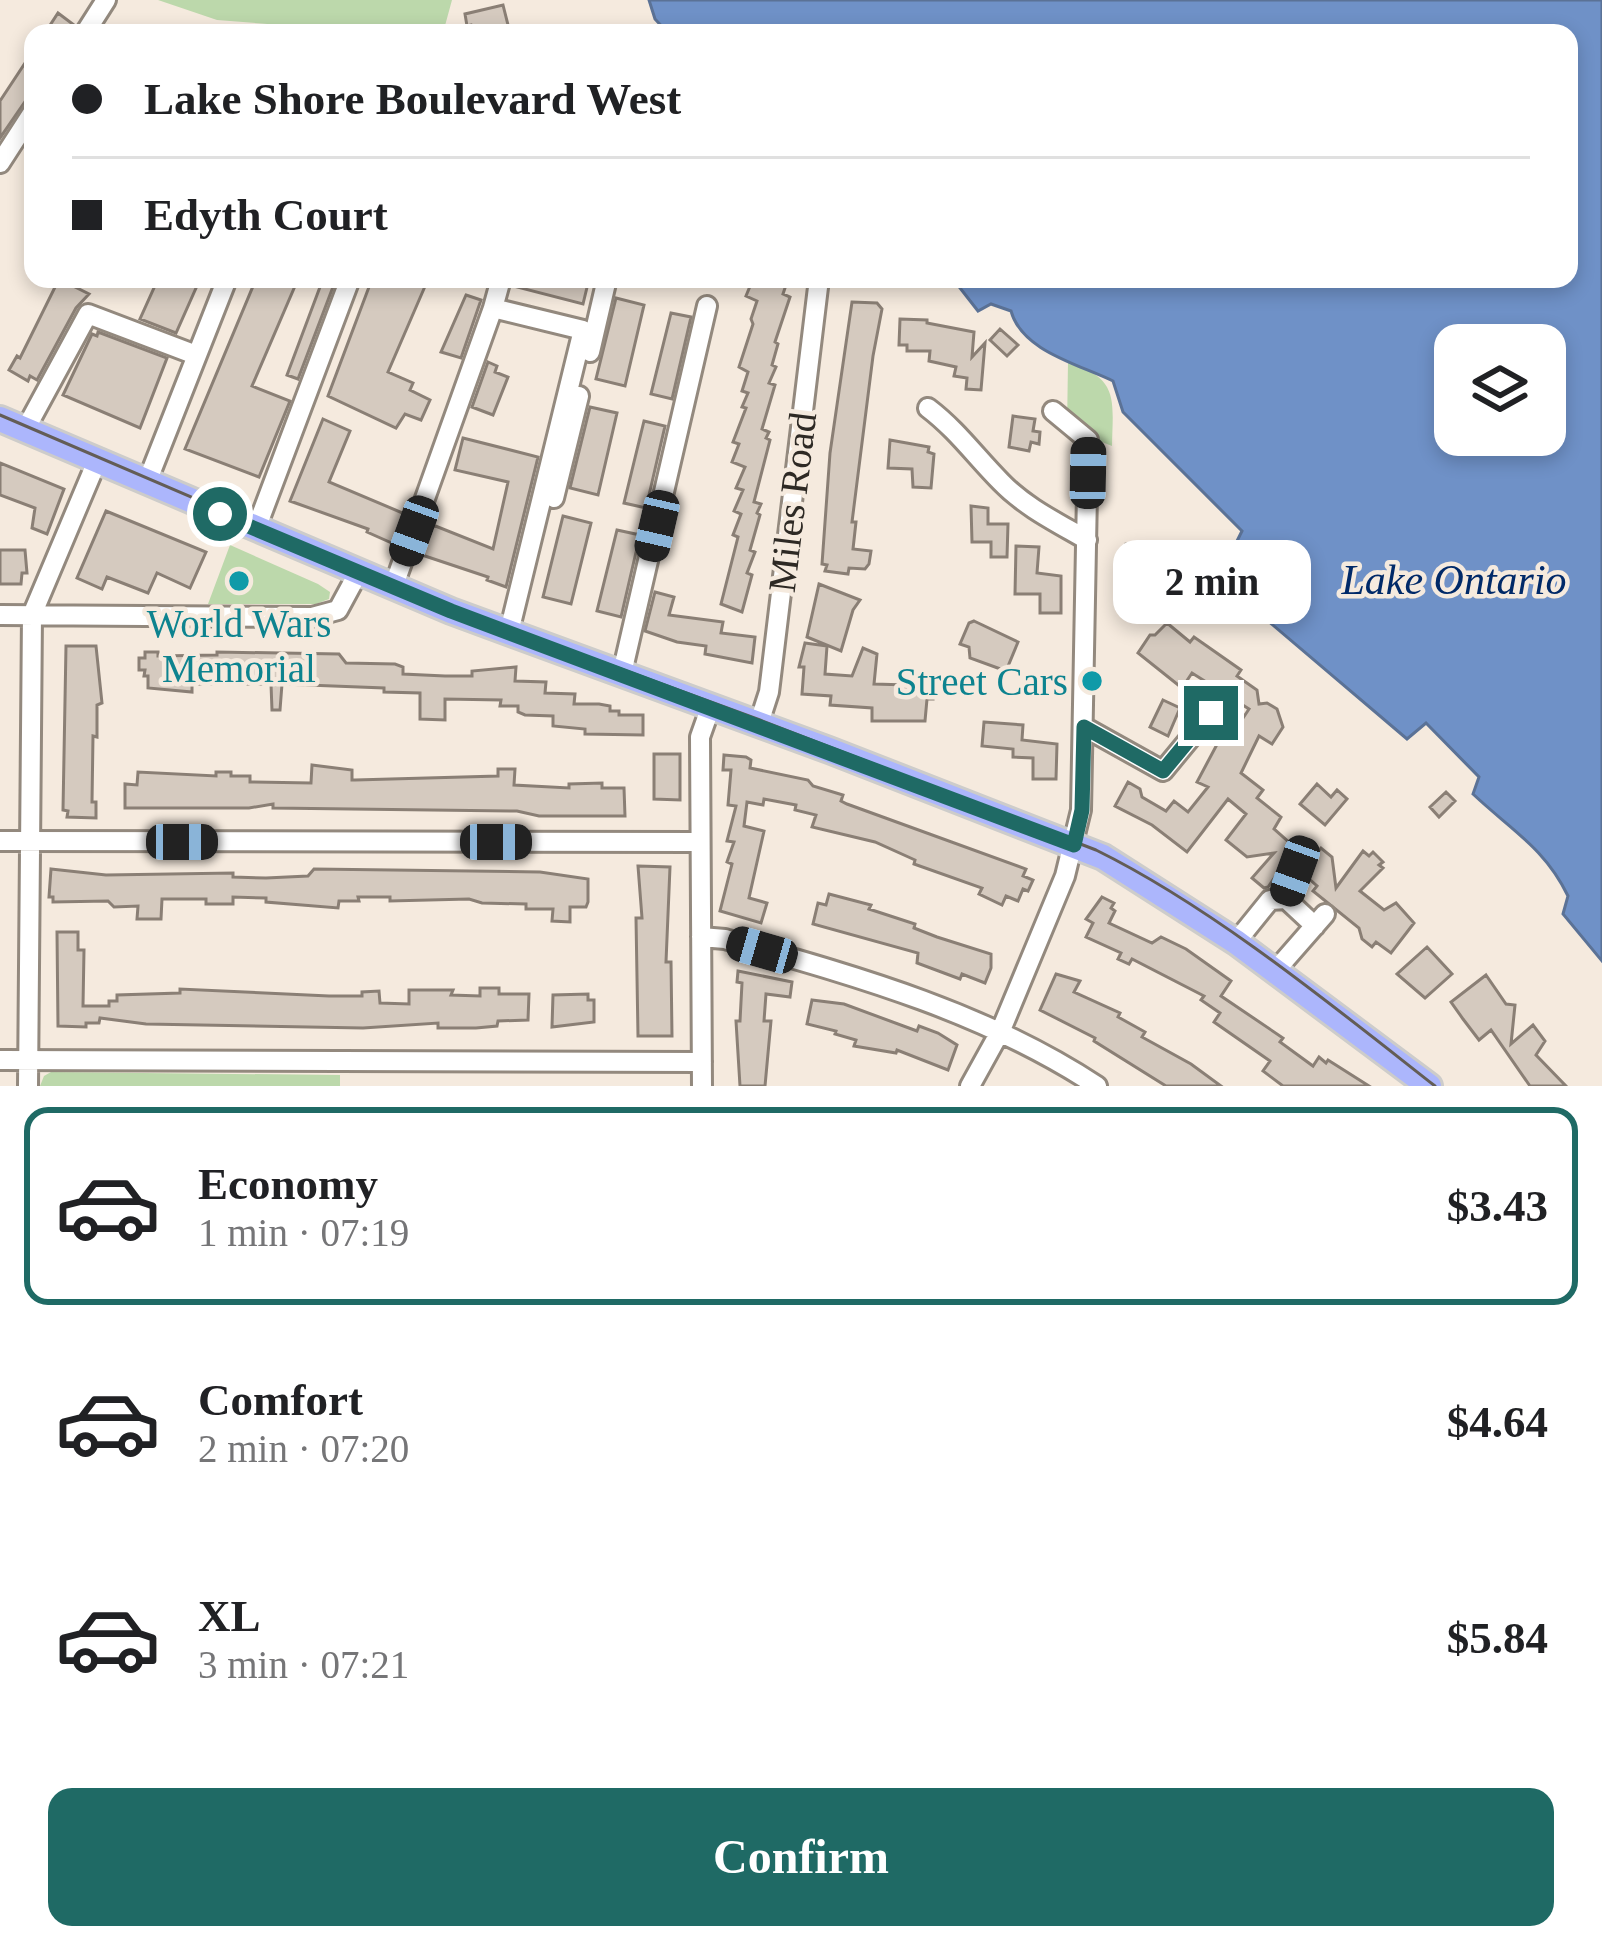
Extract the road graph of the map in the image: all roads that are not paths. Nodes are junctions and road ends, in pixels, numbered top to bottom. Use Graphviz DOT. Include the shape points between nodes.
graph roads {
  1 [pos="24,126"];
  2 [pos="0,163"];
  3 [pos="223,288"];
  4 [pos="347,288"];
  5 [pos="498,288"];
  6 [pos="605,288"];
  7 [pos="818,288"];
  8 [pos="707,306"];
  9 [pos="494,308"];
  10 [pos="196,355"];
  11 [pos="928,408"];
  12 [pos="1053,411"];
  13 [pos="0,419"];
  14 [pos="25,430"];
  15 [pos="97,461"];
  16 [pos="147,482"];
  17 [pos="256,529"];
  18 [pos="1088,540"];
  19 [pos="358,573"];
  20 [pos="393,588"];
  21 [pos="0,614"];
  22 [pos="32,615"];
  23 [pos="515,634"];
  24 [pos="622,674"];
  25 [pos="711,706"];
  26 [pos="1211,713"];
  27 [pos="759,724"];
  28 [pos="1084,727"];
  29 [pos="0,841"];
  30 [pos="31,841"];
  31 [pos="700,842"];
  32 [pos="1074,845"];
  33 [pos="1295,871"];
  34 [pos="1286,898"];
  35 [pos="701,937"];
  36 [pos="1236,942"];
  37 [pos="1276,970"];
  38 [pos="1001,1030"];
  39 [pos="28,1059"];
  40 [pos="0,1060"];
  41 [pos="701,1062"];
  42 [pos="28,1086"];
  43 [pos="702,1086"];
  44 [pos="970,1086"];
  45 [pos="1097,1086"];
  46 [pos="1429,1086"];
  1 -- 2 [label="street"];
  3 -- 10 [label="street"];
  4 -- 17 [label="street"];
  5 -- 9 [label="street"];
  6 -- 23 [label="street"];
  7 -- 27 [label="street, Miles Road"];
  8 -- 24 [label="street"];
  9 -- 20 [label="street"];
  9 -- 23 [label="street" via="583,330"];
  10 -- 14 [label="street" via="88,314"];
  10 -- 16 [label="street"];
  11 -- 18 [label="street" via="1004,485"];
  12 -- 18 [label="street" via="1088,440"];
  13 -- 14 [label="main road"];
  14 -- 15 [label="main road"];
  15 -- 16 [label="main road"];
  15 -- 22 [label="street"];
  16 -- 17 [label="main road"];
  17 -- 19 [label="main road"];
  18 -- 28 [label="street"];
  19 -- 20 [label="main road"];
  19 -- 22 [label="street" via="338,610 313,616"];
  20 -- 23 [label="main road"];
  21 -- 22 [label="street"];
  22 -- 30 [label="street"];
  23 -- 24 [label="main road"];
  24 -- 25 [label="main road"];
  25 -- 27 [label="main road"];
  25 -- 31 [label="street" via="700,737"];
  26 -- 28 [label="street" via="1163,771"];
  27 -- 32 [label="main road"];
  28 -- 32 [label="street"];
  29 -- 30 [label="street"];
  30 -- 31 [label="street"];
  30 -- 39 [label="street"];
  31 -- 35 [label="street"];
  32 -- 36 [label="main road"];
  32 -- 38 [label="street"];
  33 -- 34 [label="street"];
  34 -- 36 [label="street" via="1270,900"];
  34 -- 37 [label="street" via="1320,920"];
  35 -- 38 [label="street" via="897,989"];
  35 -- 41 [label="street"];
  36 -- 37 [label="main road"];
  37 -- 46 [label="main road"];
  38 -- 44 [label="street"];
  38 -- 45 [label="street"];
  39 -- 40 [label="street"];
  39 -- 41 [label="street"];
  39 -- 42 [label="street"];
  41 -- 43 [label="street"];
}
